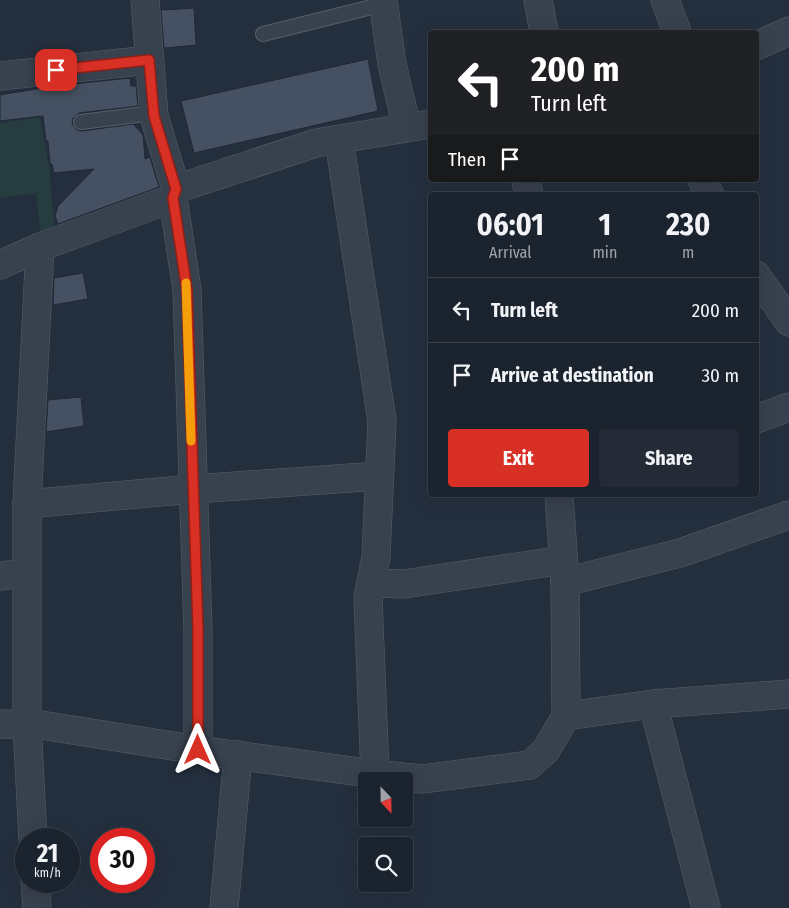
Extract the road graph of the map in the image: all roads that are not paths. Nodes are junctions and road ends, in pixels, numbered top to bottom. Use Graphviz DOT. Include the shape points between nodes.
graph roads {
  1 [pos="145,0"];
  2 [pos="538,0"];
  3 [pos="665,0"];
  4 [pos="384,2"];
  5 [pos="544,30"];
  6 [pos="676,30"];
  7 [pos="789,31"];
  8 [pos="263,34"];
  9 [pos="759,45"];
  10 [pos="149,60"];
  11 [pos="0,76"];
  12 [pos="153,113"];
  13 [pos="81,122"];
  14 [pos="418,126"];
  15 [pos="339,140"];
  16 [pos="175,193"];
  17 [pos="40,247"];
  18 [pos="0,265"];
  19 [pos="759,285"];
  20 [pos="764,301"];
  21 [pos="789,322"];
  22 [pos="789,407"];
  23 [pos="759,418"];
  24 [pos="379,476"];
  25 [pos="193,489"];
  26 [pos="559,497"];
  27 [pos="27,504"];
  28 [pos="789,515"];
  29 [pos="564,571"];
  30 [pos="13,574"];
  31 [pos="371,583"];
  32 [pos="789,694"];
  33 [pos="653,704"];
  34 [pos="566,716"];
  35 [pos="0,724"];
  36 [pos="27,724"];
  37 [pos="198,750"];
  38 [pos="238,755"];
  39 [pos="361,772"];
  40 [pos="375,772"];
  41 [pos="413,778"];
  42 [pos="32,828"];
  43 [pos="35,893"];
  44 [pos="36,908"];
  45 [pos="224,908"];
  46 [pos="706,908"];
  1 -- 10 [label="street"];
  2 -- 5 [label="street"];
  3 -- 6 [label="street"];
  4 -- 8 [label="lane"];
  4 -- 14 [label="street" via="392,64"];
  7 -- 9 [label="street"];
  10 -- 11 [label="street"];
  10 -- 12 [label="street"];
  12 -- 13 [label="lane"];
  12 -- 16 [label="street"];
  14 -- 15 [label="street"];
  15 -- 16 [label="street" via="316,143"];
  15 -- 24 [label="street" via="382,422"];
  16 -- 17 [label="street"];
  16 -- 25 [label="street" via="187,290"];
  17 -- 18 [label="street"];
  17 -- 27 [label="street"];
  19 -- 20 [label="street"];
  20 -- 21 [label="street"];
  22 -- 23 [label="street"];
  24 -- 25 [label="street"];
  24 -- 31 [label="street" via="376,557"];
  25 -- 27 [label="street"];
  25 -- 37 [label="street"];
  26 -- 29 [label="street"];
  27 -- 30 [label="street"];
  28 -- 29 [label="street" via="680,553"];
  29 -- 31 [label="street" via="404,584"];
  29 -- 34 [label="street"];
  30 -- 36 [label="street"];
  31 -- 40 [label="street" via="368,597"];
  32 -- 33 [label="street"];
  33 -- 34 [label="street"];
  33 -- 46 [label="street"];
  34 -- 41 [label="street" via="546,750 530,765"];
  35 -- 36 [label="street"];
  36 -- 37 [label="street"];
  36 -- 42 [label="street"];
  37 -- 38 [label="street"];
  38 -- 39 [label="street"];
  38 -- 45 [label="street"];
  43 -- 44 [label="street"];
}
